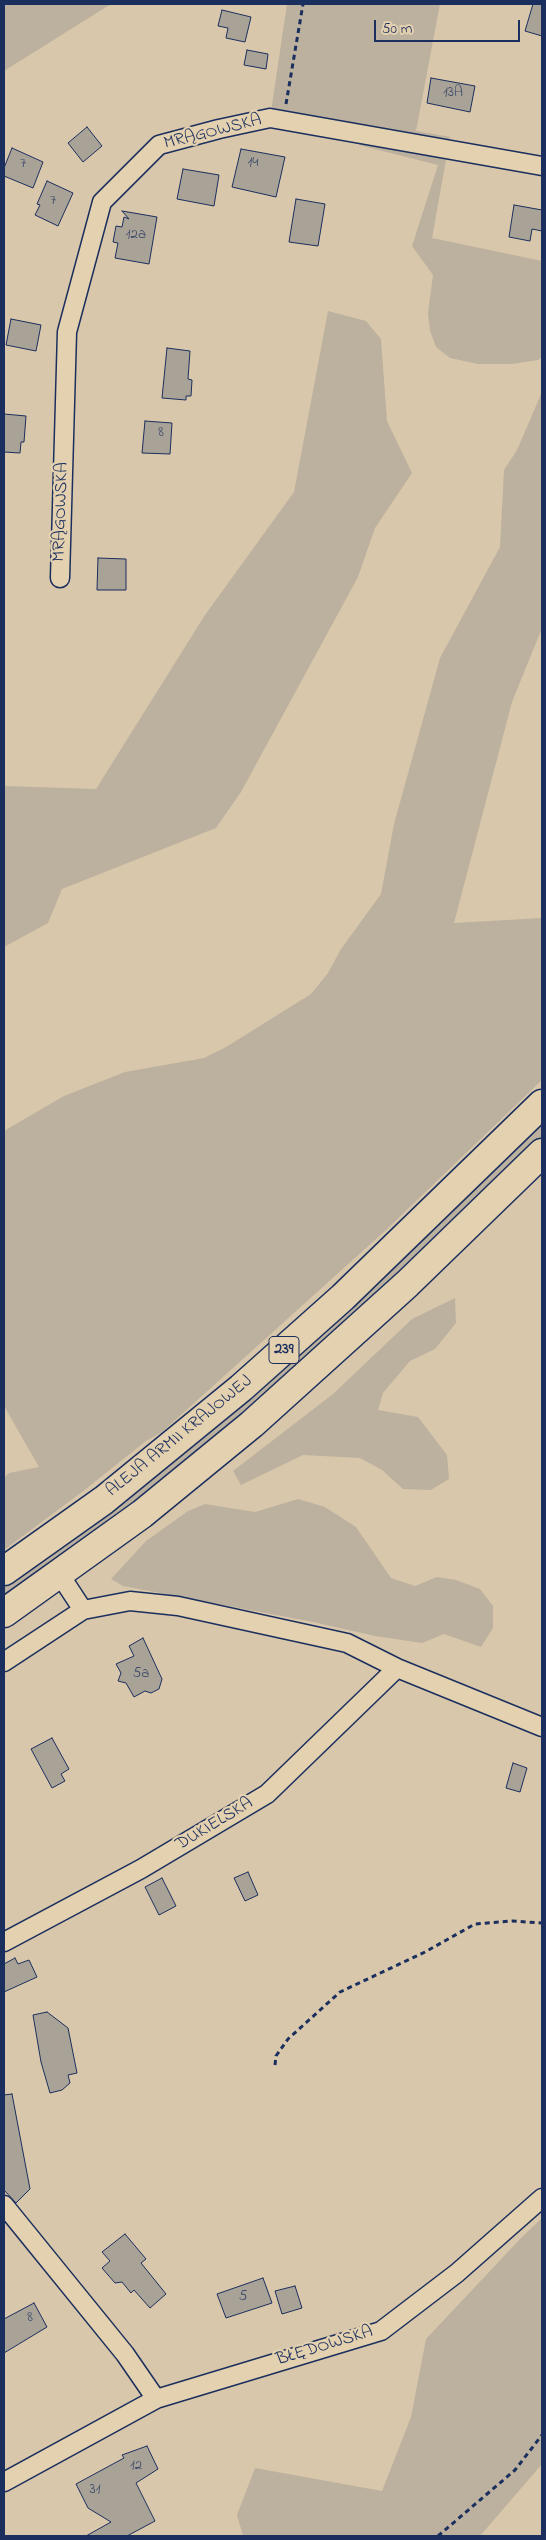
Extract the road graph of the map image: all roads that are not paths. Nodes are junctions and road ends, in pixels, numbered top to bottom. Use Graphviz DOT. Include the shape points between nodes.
graph roads {
  1 [pos="542,166"];
  2 [pos="60,578"];
  3 [pos="542,1104"];
  4 [pos="542,1153"];
  5 [pos="4,1571"];
  6 [pos="60,1575"];
  7 [pos="83,1610"];
  8 [pos="4,1613"];
  9 [pos="4,1662"];
  10 [pos="397,1668"];
  11 [pos="542,1727"];
  12 [pos="4,1942"];
  13 [pos="542,2198"];
  14 [pos="4,2205"];
  15 [pos="156,2399"];
  16 [pos="4,2482"];
  1 -- 2 [label="street, MRĄGOWSKA" via="270,118 159,145 102,202 68,332"];
  3 -- 5 [label="main road, ALEJA ARMII KRAJOWEJ / 239" via="343,1296 242,1388 104,1500"];
  4 -- 6 [label="main road, ALEJA ARMII KRAJOWEJ / 239" via="406,1284 258,1418 142,1514"];
  6 -- 7 [label="street"];
  6 -- 8 [label="main road, ALEJA ARMII KRAJOWEJ / 239"];
  7 -- 9 [label="street"];
  7 -- 10 [label="street" via="130,1601 178,1606 348,1642"];
  10 -- 11 [label="street"];
  10 -- 12 [label="street, DUKIELSKA" via="267,1794 141,1869"];
  13 -- 15 [label="street, BŁĘDOWSKA" via="457,2273 381,2331"];
  14 -- 15 [label="street" via="124,2354"];
  15 -- 16 [label="street, BŁĘDOWSKA"];
}
